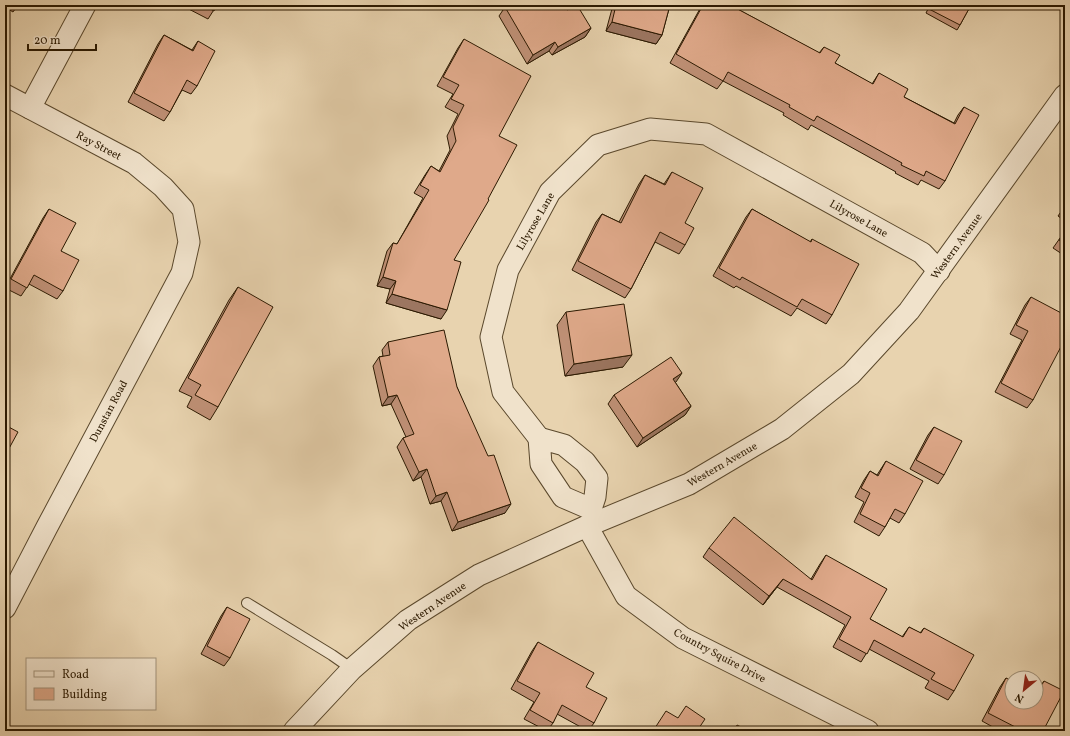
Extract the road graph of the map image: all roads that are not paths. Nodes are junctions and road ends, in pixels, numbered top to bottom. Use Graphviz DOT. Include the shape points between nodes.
graph roads {
  1 [pos="85,5"];
  2 [pos="5,95"];
  3 [pos="1065,95"];
  4 [pos="30,108"];
  5 [pos="182,209"];
  6 [pos="939,271"];
  7 [pos="539,438"];
  8 [pos="592,519"];
  9 [pos="247,603"];
  10 [pos="5,608"];
  11 [pos="352,669"];
  12 [pos="294,731"];
  13 [pos="868,731"];
  1 -- 4 [label="street"];
  2 -- 4 [label="street, Ray Street"];
  3 -- 6 [label="street, Western Avenue"];
  4 -- 5 [label="street, Ray Street" via="134,163 163,187"];
  5 -- 10 [label="street, Dunstan Road" via="189,242 182,273"];
  6 -- 7 [label="street, Lilyrose Lane" via="922,253 706,134 650,129 598,145 550,192 508,270 491,337 502,392"];
  6 -- 8 [label="street, Western Avenue" via="909,311 851,374 782,429 690,484"];
  7 -- 8 [label="street" via="541,464 563,497"];
  7 -- 8 [label="street" via="564,445 585,462 597,478"];
  8 -- 11 [label="street, Western Avenue" via="479,575 408,620"];
  8 -- 13 [label="street, Country Squire Drive" via="626,596 683,638"];
  9 -- 11 [label="lane"];
  11 -- 12 [label="street, Western Avenue"];
}
